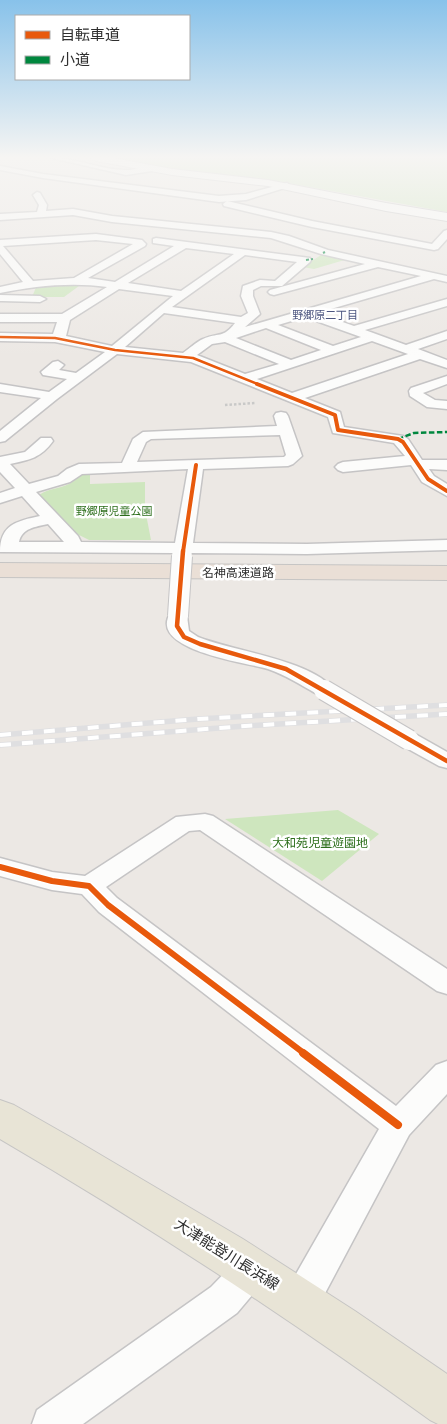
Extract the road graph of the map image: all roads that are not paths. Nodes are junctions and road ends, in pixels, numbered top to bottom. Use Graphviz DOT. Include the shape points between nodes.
graph roads {
  1 [pos="166,224"];
  2 [pos="314,224"];
  3 [pos="442,234"];
  4 [pos="156,242"];
  5 [pos="0,243"];
  6 [pos="183,245"];
  7 [pos="0,248"];
  8 [pos="242,252"];
  9 [pos="380,264"];
  10 [pos="433,276"];
  11 [pos="447,279"];
  12 [pos="78,281"];
  13 [pos="30,284"];
  14 [pos="117,285"];
  15 [pos="0,290"];
  16 [pos="182,294"];
  17 [pos="258,296"];
  18 [pos="0,298"];
  19 [pos="40,298"];
  20 [pos="447,302"];
  21 [pos="162,308"];
  22 [pos="306,313"];
  23 [pos="0,318"];
  24 [pos="64,318"];
  25 [pos="243,321"];
  26 [pos="266,324"];
  27 [pos="354,330"];
  28 [pos="447,335"];
  29 [pos="229,336"];
  30 [pos="373,337"];
  31 [pos="55,338"];
  32 [pos="1,339"];
  33 [pos="406,349"];
  34 [pos="115,350"];
  35 [pos="333,350"];
  36 [pos="421,354"];
  37 [pos="186,357"];
  38 [pos="58,364"];
  39 [pos="291,364"];
  40 [pos="447,364"];
  41 [pos="78,377"];
  42 [pos="244,379"];
  43 [pos="447,380"];
  44 [pos="0,388"];
  45 [pos="52,396"];
  46 [pos="291,398"];
  47 [pos="447,405"];
  48 [pos="0,417"];
  49 [pos="22,420"];
  50 [pos="0,438"];
  51 [pos="46,441"];
  52 [pos="0,462"];
  53 [pos="417,462"];
  54 [pos="196,465"];
  55 [pos="447,465"];
  56 [pos="343,467"];
  57 [pos="127,468"];
  58 [pos="447,491"];
  59 [pos="25,492"];
  60 [pos="0,498"];
  61 [pos="51,518"];
  62 [pos="447,545"];
  63 [pos="5,547"];
  64 [pos="72,547"];
  65 [pos="183,552"];
  66 [pos="0,570"];
  67 [pos="447,573"];
  68 [pos="0,589"];
  69 [pos="447,592"];
  70 [pos="447,761"];
  71 [pos="3,873"];
  72 [pos="89,886"];
  73 [pos="447,983"];
  74 [pos="447,1074"];
  75 [pos="0,1118"];
  76 [pos="398,1125"];
  77 [pos="252,1269"];
  78 [pos="301,1301"];
  79 [pos="447,1403"];
  80 [pos="51,1424"];
  1 -- 9 [label="street" via="271,235"];
  2 -- 3 [label="street" via="438,249"];
  4 -- 6 [label="street"];
  5 -- 12 [label="street" via="43,235 96,236 141,244"];
  6 -- 8 [label="street"];
  6 -- 14 [label="street"];
  7 -- 13 [label="street"];
  8 -- 16 [label="street"];
  8 -- 17 [label="street" via="306,261 278,284 260,283 247,288"];
  9 -- 10 [label="street"];
  9 -- 17 [label="street"];
  10 -- 11 [label="street"];
  10 -- 22 [label="street"];
  12 -- 13 [label="street"];
  12 -- 14 [label="street"];
  13 -- 15 [label="street"];
  14 -- 16 [label="street"];
  14 -- 24 [label="street"];
  16 -- 21 [label="street"];
  17 -- 25 [label="street" via="254,314"];
  18 -- 19 [label="street"];
  20 -- 27 [label="street"];
  21 -- 25 [label="street"];
  21 -- 34 [label="street"];
  22 -- 26 [label="street"];
  22 -- 27 [label="street"];
  23 -- 24 [label="street"];
  24 -- 31 [label="street" via="60,336"];
  25 -- 29 [label="street"];
  26 -- 29 [label="street"];
  26 -- 35 [label="street"];
  27 -- 30 [label="street"];
  28 -- 33 [label="street"];
  29 -- 37 [label="street" via="208,341"];
  29 -- 39 [label="street"];
  30 -- 33 [label="street"];
  30 -- 35 [label="street"];
  31 -- 32 [label="street"];
  31 -- 34 [label="street"];
  33 -- 36 [label="street"];
  34 -- 37 [label="street"];
  34 -- 41 [label="street"];
  35 -- 39 [label="street"];
  36 -- 40 [label="street"];
  36 -- 46 [label="street"];
  37 -- 42 [label="street"];
  38 -- 41 [label="street" via="48,372"];
  39 -- 42 [label="street"];
  41 -- 45 [label="street"];
  42 -- 46 [label="street"];
  43 -- 47 [label="street" via="416,391 417,396 432,404"];
  44 -- 45 [label="street"];
  45 -- 49 [label="street"];
  46 -- 53 [label="street" via="335,415 338,430 398,439"];
  48 -- 49 [label="street"];
  49 -- 50 [label="street"];
  51 -- 52 [label="street" via="30,455"];
  52 -- 59 [label="street"];
  53 -- 55 [label="street"];
  53 -- 56 [label="street"];
  53 -- 58 [label="street" via="428,478"];
  54 -- 57 [label="street"];
  54 -- 57 [label="street" via="288,461 294,456 283,423 148,435 140,439"];
  54 -- 65 [label="street"];
  57 -- 59 [label="street" via="79,469 64,479"];
  59 -- 60 [label="street"];
  59 -- 61 [label="street"];
  61 -- 63 [label="street" via="22,525 12,533"];
  61 -- 64 [label="street" via="72,540"];
  62 -- 65 [label="street"];
  63 -- 64 [label="street"];
  64 -- 65 [label="street"];
  65 -- 70 [label="street, bridge" via="177,626 184,637 222,651 271,663 300,676"];
  66 -- 67 [label="highway, 名神高速道路"];
  68 -- 69 [label="highway, 名神高速道路"];
  71 -- 72 [label="street"];
  72 -- 73 [label="street" via="184,823 205,822"];
  72 -- 76 [label="street"];
  74 -- 76 [label="street"];
  75 -- 77 [label="main road, 大津能登川長浜線" via="67,1155"];
  76 -- 78 [label="street"];
  77 -- 78 [label="main road, 大津能登川長浜線"];
  77 -- 80 [label="street" via="224,1300"];
  78 -- 79 [label="main road, 大津能登川長浜線"];
}
